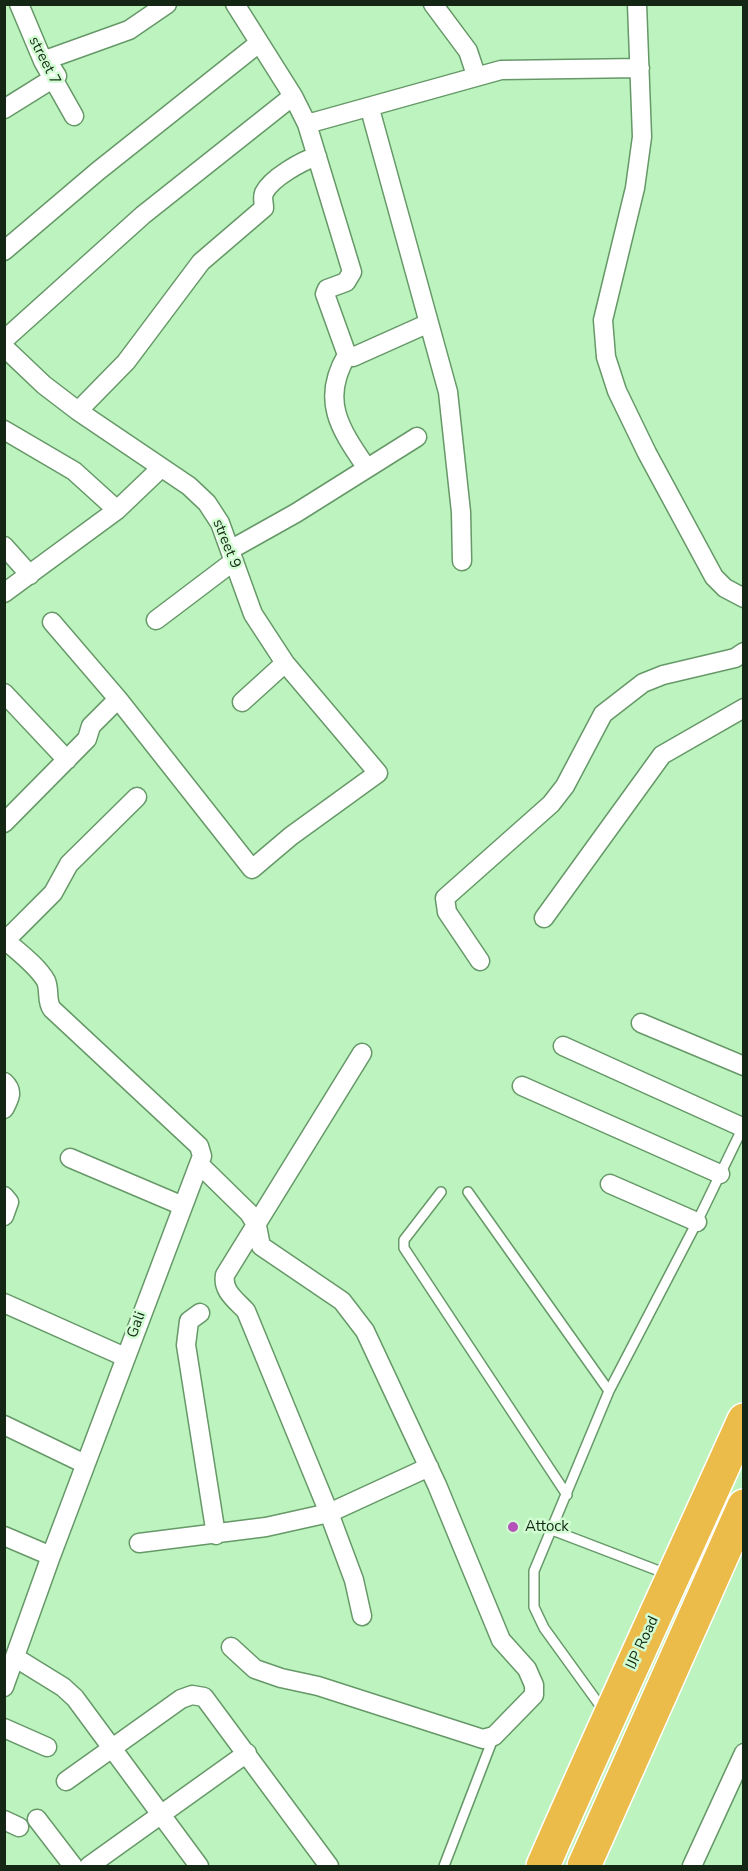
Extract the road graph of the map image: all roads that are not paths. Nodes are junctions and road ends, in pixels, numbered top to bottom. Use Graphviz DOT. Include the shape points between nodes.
graph roads {
  1 [pos="18,4"];
  2 [pos="167,4"];
  3 [pos="235,4"];
  4 [pos="433,4"];
  5 [pos="637,4"];
  6 [pos="259,43"];
  7 [pos="640,68"];
  8 [pos="476,75"];
  9 [pos="53,79"];
  10 [pos="293,96"];
  11 [pos="4,109"];
  12 [pos="370,109"];
  13 [pos="74,117"];
  14 [pos="307,124"];
  15 [pos="316,156"];
  16 [pos="4,251"];
  17 [pos="429,323"];
  18 [pos="6,352"];
  19 [pos="347,355"];
  20 [pos="78,411"];
  21 [pos="4,430"];
  22 [pos="417,437"];
  23 [pos="366,467"];
  24 [pos="161,468"];
  25 [pos="117,510"];
  26 [pos="4,546"];
  27 [pos="232,556"];
  28 [pos="462,561"];
  29 [pos="30,575"];
  30 [pos="4,593"];
  31 [pos="744,598"];
  32 [pos="156,620"];
  33 [pos="52,622"];
  34 [pos="744,652"];
  35 [pos="285,663"];
  36 [pos="4,693"];
  37 [pos="118,699"];
  38 [pos="242,702"];
  39 [pos="744,708"];
  40 [pos="67,760"];
  41 [pos="137,797"];
  42 [pos="8,812"];
  43 [pos="544,918"];
  44 [pos="5,940"];
  45 [pos="480,961"];
  46 [pos="641,1023"];
  47 [pos="563,1046"];
  48 [pos="362,1053"];
  49 [pos="744,1066"];
  50 [pos="4,1082"];
  51 [pos="522,1086"];
  52 [pos="4,1109"];
  53 [pos="743,1126"];
  54 [pos="70,1158"];
  55 [pos="199,1164"];
  56 [pos="720,1174"];
  57 [pos="610,1184"];
  58 [pos="441,1192"];
  59 [pos="468,1192"];
  60 [pos="4,1196"];
  61 [pos="183,1206"];
  62 [pos="4,1216"];
  63 [pos="697,1222"];
  64 [pos="257,1226"];
  65 [pos="4,1303"];
  66 [pos="200,1313"];
  67 [pos="125,1357"];
  68 [pos="609,1391"];
  69 [pos="744,1420"];
  70 [pos="4,1425"];
  71 [pos="86,1464"];
  72 [pos="429,1467"];
  73 [pos="567,1494"];
  74 [pos="744,1506"];
  75 [pos="329,1513"];
  76 [pos="552,1530"];
  77 [pos="216,1535"];
  78 [pos="4,1536"];
  79 [pos="139,1544"];
  80 [pos="51,1556"];
  81 [pos="674,1577"];
  82 [pos="362,1616"];
  83 [pos="231,1647"];
  84 [pos="13,1648"];
  85 [pos="4,1688"];
  86 [pos="608,1716"];
  87 [pos="4,1728"];
  88 [pos="494,1736"];
  89 [pos="47,1747"];
  90 [pos="112,1749"];
  91 [pos="247,1753"];
  92 [pos="744,1753"];
  93 [pos="66,1781"];
  94 [pos="161,1816"];
  95 [pos="37,1819"];
  96 [pos="73,1866"];
  97 [pos="89,1866"];
  98 [pos="199,1866"];
  99 [pos="329,1866"];
  100 [pos="444,1866"];
  101 [pos="543,1866"];
  102 [pos="584,1866"];
  103 [pos="692,1866"];
  1 -- 9 [label="street, street 7"];
  2 -- 9 [label="street" via="129,30 51,58 50,65 57,75"];
  3 -- 6 [label="street"];
  4 -- 8 [label="street" via="468,51"];
  5 -- 7 [label="street"];
  6 -- 10 [label="street"];
  6 -- 16 [label="street"];
  7 -- 8 [label="street" via="501,70"];
  7 -- 31 [label="street" via="642,137 635,188 603,320 606,357 617,391 647,453 714,577"];
  8 -- 12 [label="street"];
  9 -- 11 [label="street"];
  9 -- 13 [label="street, street 7"];
  10 -- 14 [label="street"];
  10 -- 18 [label="street" via="143,215"];
  12 -- 14 [label="street"];
  12 -- 17 [label="street"];
  14 -- 15 [label="street"];
  15 -- 19 [label="street" via="352,273 346,282 327,289 325,294"];
  15 -- 20 [label="street" via="302,161 271,185 263,194 264,208 201,262 126,362"];
  17 -- 19 [label="street" via="353,357"];
  17 -- 28 [label="street" via="448,392 461,512"];
  18 -- 20 [label="street, street 9"];
  19 -- 23 [label="street" via="337,371 334,409 340,429"];
  20 -- 24 [label="street, street 9"];
  21 -- 25 [label="street" via="74,471"];
  22 -- 23 [label="street"];
  23 -- 27 [label="street"];
  24 -- 25 [label="street"];
  24 -- 27 [label="street, street 9" via="207,503 220,523"];
  25 -- 29 [label="street"];
  26 -- 29 [label="street"];
  27 -- 32 [label="street"];
  27 -- 35 [label="street, street 9" via="253,614"];
  29 -- 30 [label="street"];
  33 -- 37 [label="street"];
  34 -- 45 [label="street" via="735,658 643,683 603,714 565,786 551,804 445,898 447,912"];
  35 -- 37 [label="street, street 9" via="378,773 252,869"];
  35 -- 38 [label="street"];
  36 -- 40 [label="street"];
  37 -- 40 [label="street"];
  39 -- 43 [label="street" via="662,755"];
  40 -- 42 [label="street"];
  41 -- 44 [label="street" via="69,864 53,893"];
  44 -- 55 [label="street" via="48,985 52,1009 199,1146"];
  46 -- 49 [label="street"];
  47 -- 53 [label="street"];
  48 -- 64 [label="street"];
  50 -- 52 [label="street" via="11,1095"];
  51 -- 56 [label="street"];
  53 -- 56 [label="lane"];
  54 -- 61 [label="street"];
  55 -- 61 [label="street, Gali"];
  55 -- 64 [label="street" via="249,1213"];
  56 -- 63 [label="lane"];
  57 -- 63 [label="street"];
  58 -- 73 [label="lane" via="404,1240 404,1248"];
  59 -- 68 [label="lane"];
  60 -- 62 [label="street" via="9,1202"];
  61 -- 67 [label="street, Gali"];
  63 -- 68 [label="lane"];
  64 -- 72 [label="street" via="261,1246 342,1301 354,1314"];
  64 -- 75 [label="street" via="225,1275 226,1290 246,1311"];
  65 -- 67 [label="street"];
  66 -- 77 [label="street" via="189,1321 186,1345"];
  67 -- 71 [label="street, Gali"];
  68 -- 73 [label="lane"];
  69 -- 81 [label="highway, IJP Road"];
  70 -- 71 [label="street"];
  71 -- 80 [label="street, Gali"];
  72 -- 75 [label="street"];
  72 -- 88 [label="street" via="501,1640 527,1669 534,1685 530,1701"];
  73 -- 76 [label="lane"];
  74 -- 102 [label="highway"];
  75 -- 77 [label="street"];
  75 -- 82 [label="street" via="354,1580"];
  76 -- 81 [label="lane"];
  76 -- 86 [label="lane" via="534,1572 534,1607 544,1628"];
  77 -- 79 [label="street"];
  78 -- 80 [label="street"];
  80 -- 84 [label="street, Gali"];
  81 -- 86 [label="highway, IJP Road"];
  83 -- 88 [label="street" via="255,1669 281,1678 318,1686 483,1739"];
  84 -- 85 [label="street, Gali"];
  84 -- 90 [label="street" via="75,1698"];
  86 -- 101 [label="highway, IJP Road"];
  87 -- 89 [label="street"];
  88 -- 100 [label="lane"];
  90 -- 91 [label="street" via="192,1695 204,1697"];
  90 -- 93 [label="street"];
  90 -- 94 [label="street"];
  91 -- 94 [label="street"];
  91 -- 99 [label="street"];
  92 -- 103 [label="street"];
  94 -- 97 [label="street"];
  94 -- 98 [label="street"];
  95 -- 96 [label="street"];
}
